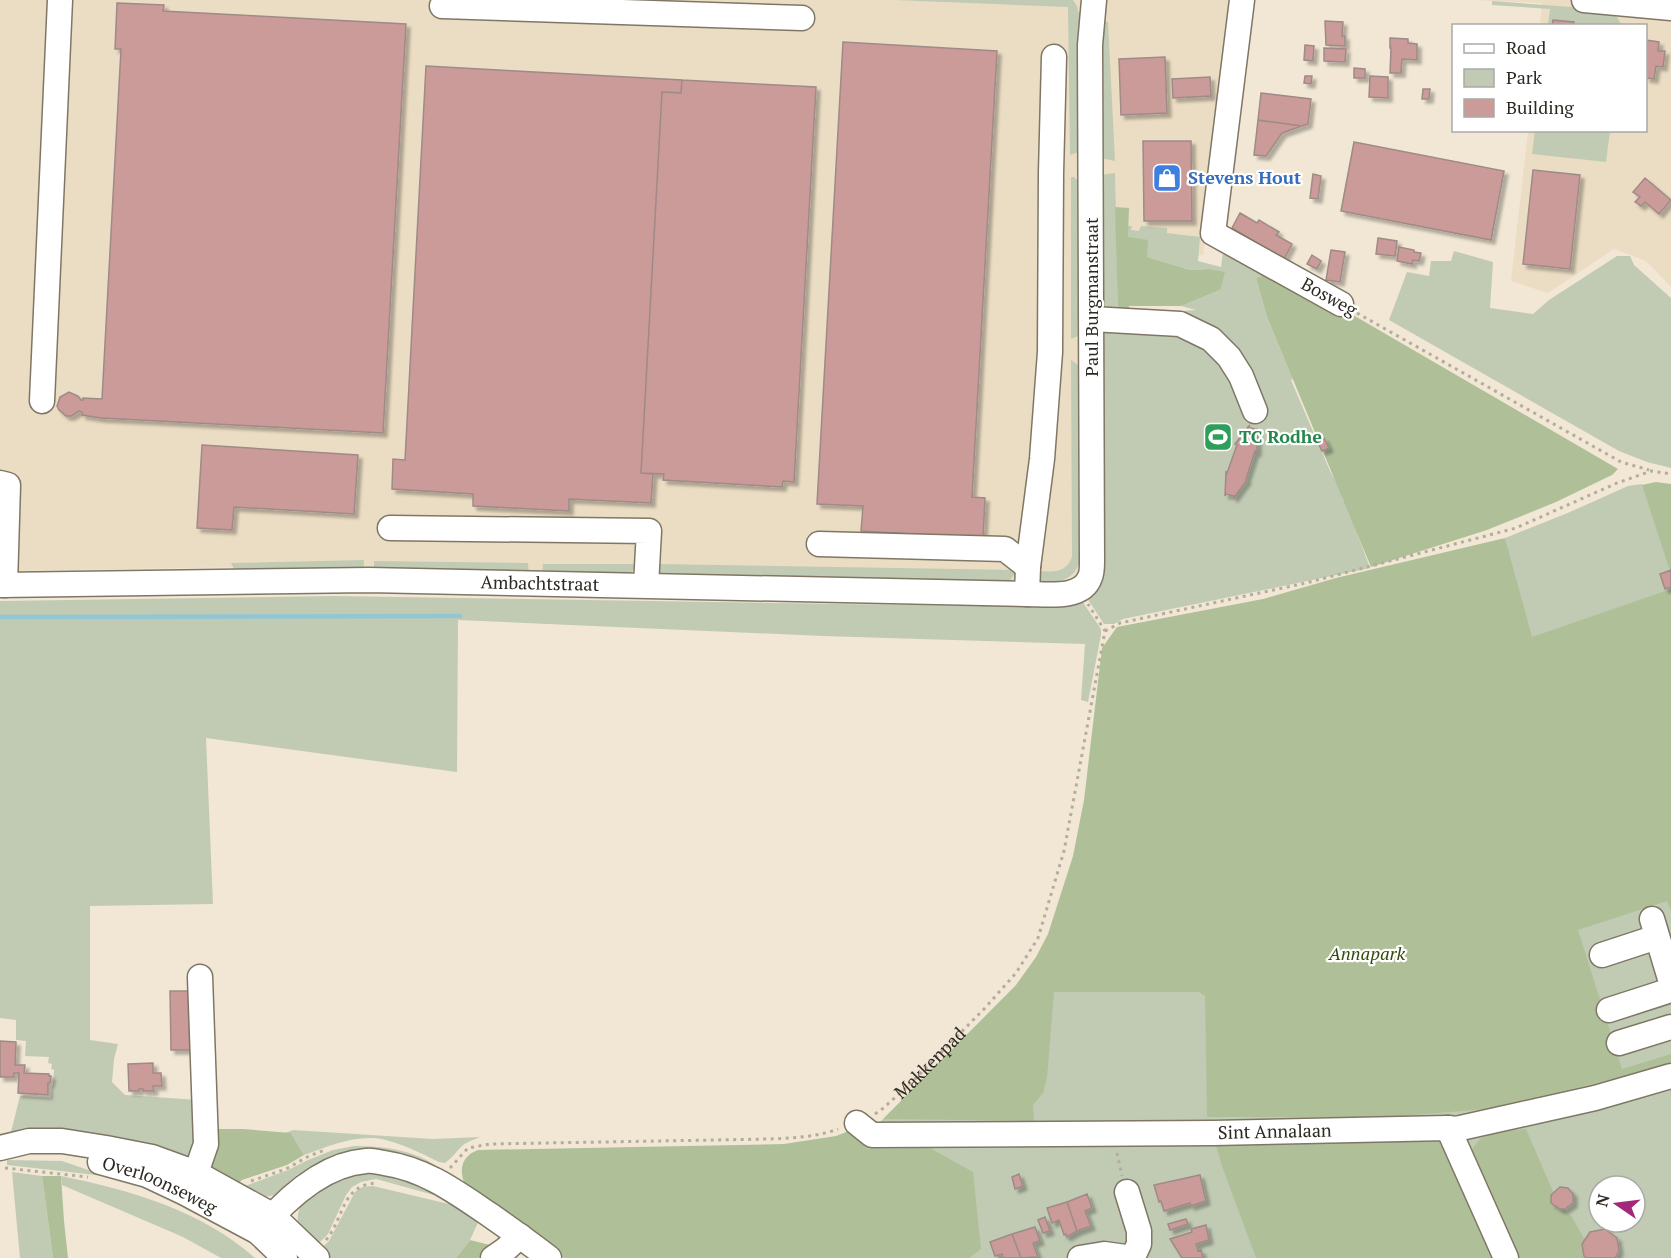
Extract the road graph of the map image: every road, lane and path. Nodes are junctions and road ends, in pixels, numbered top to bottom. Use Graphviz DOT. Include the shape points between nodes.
graph roads {
  1 [pos="60,0"];
  2 [pos="1094,0"];
  3 [pos="1242,0"];
  4 [pos="1584,0"];
  5 [pos="442,6"];
  6 [pos="627,6"];
  7 [pos="1671,8"];
  8 [pos="802,18"];
  9 [pos="1054,57"];
  10 [pos="1341,304"];
  11 [pos="1092,320"];
  12 [pos="42,400"];
  13 [pos="1255,411"];
  14 [pos="1651,471"];
  15 [pos="1671,474"];
  16 [pos="0,483"];
  17 [pos="390,528"];
  18 [pos="819,544"];
  19 [pos="1028,567"];
  20 [pos="3,585"];
  21 [pos="646,585"];
  22 [pos="1079,590"];
  23 [pos="1027,594"];
  24 [pos="1105,631"];
  25 [pos="1602,955"];
  26 [pos="200,977"];
  27 [pos="1671,982"];
  28 [pos="1671,990"];
  29 [pos="1609,1010"];
  30 [pos="1671,1027"];
  31 [pos="1619,1043"];
  32 [pos="1671,1076"];
  33 [pos="1448,1128"];
  34 [pos="865,1129"];
  35 [pos="1114,1134"];
  36 [pos="0,1148"];
  37 [pos="0,1168"];
  38 [pos="446,1176"];
  39 [pos="97,1179"];
  40 [pos="191,1183"];
  41 [pos="387,1185"];
  42 [pos="1127,1192"];
  43 [pos="265,1223"];
  44 [pos="520,1236"];
  45 [pos="315,1255"];
  46 [pos="285,1258"];
  47 [pos="493,1258"];
  48 [pos="549,1258"];
  49 [pos="1080,1258"];
  50 [pos="1133,1258"];
  51 [pos="1506,1258"];
  1 -- 12 [label="street"];
  2 -- 11 [label="street, Paul Burgmanstraat" via="1090,45"];
  3 -- 10 [label="street, Bosweg" via="1213,233"];
  4 -- 7 [label="street"];
  5 -- 6 [label="street"];
  6 -- 8 [label="street"];
  9 -- 19 [label="street" via="1050,352"];
  10 -- 14 [label="path, Bosweg" via="1621,462"];
  11 -- 13 [label="street" via="1180,324 1211,339 1241,376"];
  11 -- 22 [label="street, Paul Burgmanstraat" via="1092,562 1090,579"];
  14 -- 15 [label="path, Bosweg"];
  14 -- 24 [label="path" via="1516,528 1306,583 1120,623"];
  16 -- 20 [label="street" via="8,485"];
  17 -- 21 [label="street" via="649,531"];
  18 -- 19 [label="street" via="1005,549"];
  19 -- 23 [label="street"];
  20 -- 21 [label="street, Ambachtstraat" via="369,580"];
  21 -- 23 [label="street, Ambachtstraat"];
  22 -- 23 [label="street, Ambachtstraat" via="1067,594"];
  22 -- 24 [label="path"];
  24 -- 34 [label="path, Makkenpad" via="1064,851 1038,938 1016,973"];
  25 -- 27 [label="street" via="1655,928"];
  26 -- 40 [label="street" via="206,1144"];
  28 -- 29 [label="street"];
  30 -- 31 [label="street"];
  32 -- 33 [label="street, Sint Annalaan" via="1596,1098 1456,1130"];
  33 -- 35 [label="street, Sint Annalaan"];
  33 -- 51 [label="street"];
  34 -- 35 [label="street, Sint Annalaan"];
  34 -- 38 [label="path, Makkenpad" via="779,1138 490,1144 468,1148"];
  35 -- 42 [label="path"];
  36 -- 40 [label="street, Overloonseweg" via="105,1163"];
  37 -- 39 [label="path, Overloonseweg"];
  38 -- 43 [label="street" via="367,1161 337,1167 308,1185"];
  38 -- 44 [label="street"];
  40 -- 43 [label="street, Overloonseweg"];
  41 -- 45 [label="path" via="376,1183 352,1191"];
  42 -- 50 [label="street" via="1139,1231"];
  43 -- 45 [label="street"];
  43 -- 46 [label="street"];
  44 -- 47 [label="street"];
  44 -- 48 [label="street"];
  49 -- 50 [label="street" via="1104,1254"];
}
